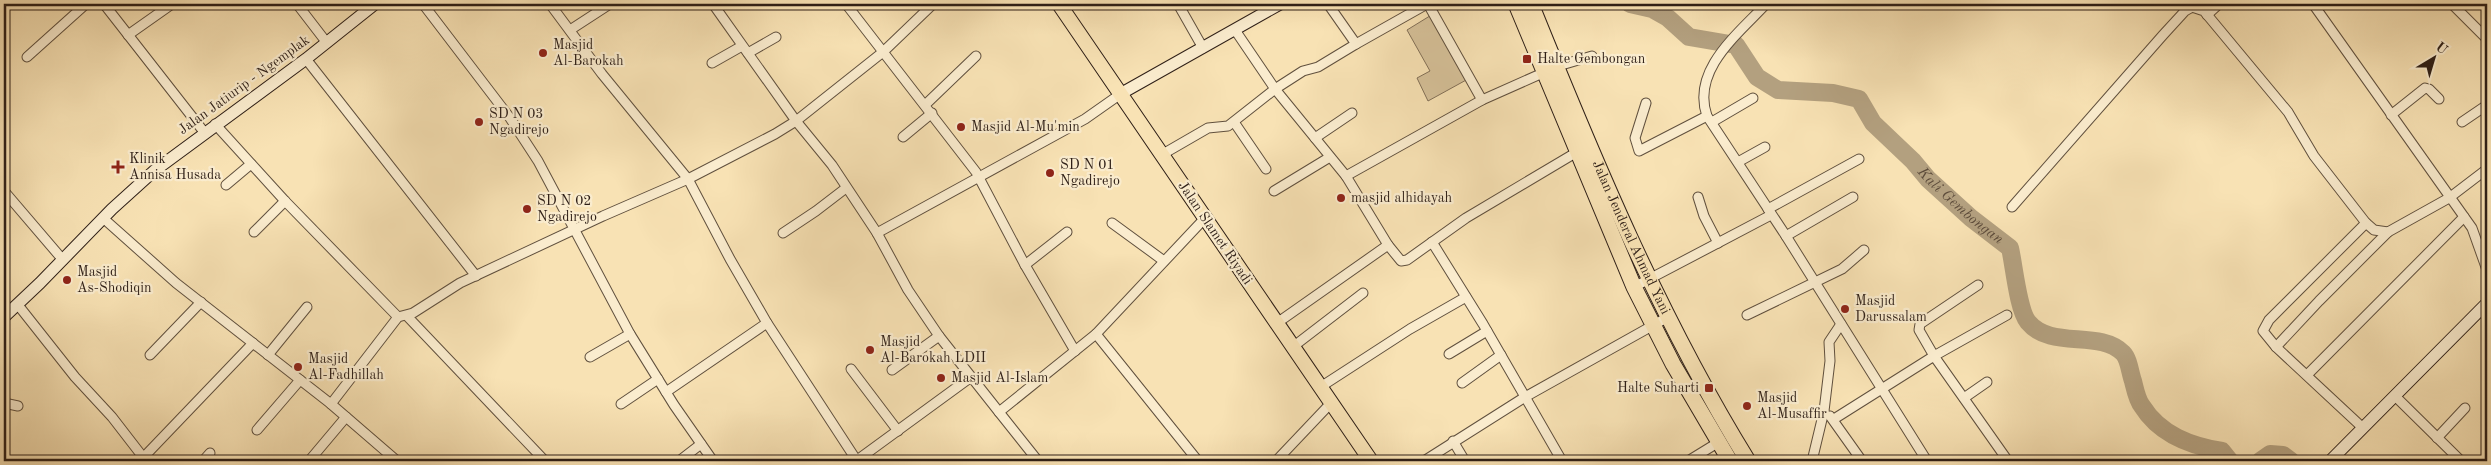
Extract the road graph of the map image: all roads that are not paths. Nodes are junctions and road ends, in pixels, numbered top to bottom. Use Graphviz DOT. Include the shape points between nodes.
graph roads {
  1 [pos="86,4"];
  2 [pos="104,4"];
  3 [pos="172,4"];
  4 [pos="297,4"];
  5 [pos="375,4"];
  6 [pos="423,4"];
  7 [pos="550,4"];
  8 [pos="610,4"];
  9 [pos="713,4"];
  10 [pos="846,4"];
  11 [pos="933,4"];
  12 [pos="1059,4"];
  13 [pos="1178,4"];
  14 [pos="1280,4"];
  15 [pos="1328,4"];
  16 [pos="1427,4"];
  17 [pos="1516,4"];
  18 [pos="1531,4"];
  19 [pos="1766,4"];
  20 [pos="2220,4"];
  21 [pos="2312,4"];
  22 [pos="2452,4"];
  23 [pos="2207,15"];
  24 [pos="570,30"];
  25 [pos="1235,30"];
  26 [pos="128,35"];
  27 [pos="776,37"];
  28 [pos="2487,39"];
  29 [pos="327,43"];
  30 [pos="1356,44"];
  31 [pos="1203,48"];
  32 [pos="745,50"];
  33 [pos="882,52"];
  34 [pos="976,56"];
  35 [pos="1592,56"];
  36 [pos="26,57"];
  37 [pos="306,59"];
  38 [pos="712,63"];
  39 [pos="1551,69"];
  40 [pos="1275,89"];
  41 [pos="1122,94"];
  42 [pos="1753,98"];
  43 [pos="2439,99"];
  44 [pos="1482,100"];
  45 [pos="1646,103"];
  46 [pos="925,105"];
  47 [pos="2487,105"];
  48 [pos="932,113"];
  49 [pos="1352,113"];
  50 [pos="2391,116"];
  51 [pos="1710,119"];
  52 [pos="796,121"];
  53 [pos="1234,122"];
  54 [pos="2462,122"];
  55 [pos="215,124"];
  56 [pos="204,132"];
  57 [pos="903,137"];
  58 [pos="1315,138"];
  59 [pos="1765,147"];
  60 [pos="1576,152"];
  61 [pos="1163,154"];
  62 [pos="1330,156"];
  63 [pos="1859,159"];
  64 [pos="1738,162"];
  65 [pos="251,164"];
  66 [pos="1266,169"];
  67 [pos="2487,169"];
  68 [pos="1346,176"];
  69 [pos="979,178"];
  70 [pos="688,179"];
  71 [pos="226,185"];
  72 [pos="846,188"];
  73 [pos="4,191"];
  74 [pos="1274,191"];
  75 [pos="1853,197"];
  76 [pos="1698,198"];
  77 [pos="2449,198"];
  78 [pos="285,201"];
  79 [pos="2012,208"];
  80 [pos="1770,212"];
  81 [pos="2464,217"];
  82 [pos="103,218"];
  83 [pos="1205,218"];
  84 [pos="1112,223"];
  85 [pos="2366,223"];
  86 [pos="575,229"];
  87 [pos="254,232"];
  88 [pos="1067,232"];
  89 [pos="2388,232"];
  90 [pos="782,233"];
  91 [pos="878,233"];
  92 [pos="1786,236"];
  93 [pos="1432,242"];
  94 [pos="1718,243"];
  95 [pos="1388,245"];
  96 [pos="1864,250"];
  97 [pos="63,260"];
  98 [pos="1164,261"];
  99 [pos="1025,265"];
  100 [pos="2487,270"];
  101 [pos="476,276"];
  102 [pos="1648,280"];
  103 [pos="1815,284"];
  104 [pos="1978,285"];
  105 [pos="1634,287"];
  106 [pos="1363,293"];
  107 [pos="1466,297"];
  108 [pos="201,302"];
  109 [pos="2487,303"];
  110 [pos="18,305"];
  111 [pos="307,307"];
  112 [pos="1747,315"];
  113 [pos="2007,315"];
  114 [pos="402,316"];
  115 [pos="4,317"];
  116 [pos="1668,317"];
  117 [pos="1277,323"];
  118 [pos="767,324"];
  119 [pos="1841,324"];
  120 [pos="1652,326"];
  121 [pos="1487,331"];
  122 [pos="630,334"];
  123 [pos="1096,334"];
  124 [pos="938,336"];
  125 [pos="253,343"];
  126 [pos="1294,346"];
  127 [pos="2276,348"];
  128 [pos="1075,351"];
  129 [pos="1449,354"];
  130 [pos="150,355"];
  131 [pos="268,355"];
  132 [pos="1501,355"];
  133 [pos="1934,356"];
  134 [pos="590,357"];
  135 [pos="851,369"];
  136 [pos="892,370"];
  137 [pos="2307,375"];
  138 [pos="971,377"];
  139 [pos="300,380"];
  140 [pos="658,380"];
  141 [pos="1987,382"];
  142 [pos="1462,383"];
  143 [pos="1322,386"];
  144 [pos="1882,388"];
  145 [pos="666,392"];
  146 [pos="2395,396"];
  147 [pos="1525,397"];
  148 [pos="1964,398"];
  149 [pos="4,403"];
  150 [pos="1332,403"];
  151 [pos="331,404"];
  152 [pos="621,404"];
  153 [pos="18,406"];
  154 [pos="2465,408"];
  155 [pos="1824,411"];
  156 [pos="999,412"];
  157 [pos="346,417"];
  158 [pos="1834,419"];
  159 [pos="2363,428"];
  160 [pos="257,430"];
  161 [pos="898,431"];
  162 [pos="2437,438"];
  163 [pos="1453,441"];
  164 [pos="1719,442"];
  165 [pos="701,444"];
  166 [pos="210,453"];
  167 [pos="143,460"];
  168 [pos="203,461"];
  169 [pos="309,461"];
  170 [pos="397,461"];
  171 [pos="545,461"];
  172 [pos="679,461"];
  173 [pos="713,461"];
  174 [pos="857,461"];
  175 [pos="1038,461"];
  176 [pos="1198,461"];
  177 [pos="1276,461"];
  178 [pos="1371,461"];
  179 [pos="1424,461"];
  180 [pos="1465,461"];
  181 [pos="1562,461"];
  182 [pos="1688,461"];
  183 [pos="1730,461"];
  184 [pos="1748,461"];
  185 [pos="1812,461"];
  186 [pos="1862,461"];
  187 [pos="1927,461"];
  188 [pos="2008,461"];
  189 [pos="2330,461"];
  190 [pos="2461,461"];
  1 -- 36 [label="street"];
  2 -- 26 [label="street"];
  3 -- 26 [label="street"];
  4 -- 29 [label="street"];
  5 -- 29 [label="street, Jalan Jatiurip - Ngemplak"];
  6 -- 86 [label="street" via="510,118 543,169"];
  7 -- 24 [label="street"];
  8 -- 24 [label="street"];
  9 -- 32 [label="street"];
  10 -- 33 [label="street"];
  11 -- 33 [label="street"];
  12 -- 41 [label="main road, Jalan Slamet Riyadi"];
  13 -- 31 [label="street"];
  14 -- 25 [label="street"];
  15 -- 30 [label="street"];
  16 -- 30 [label="street"];
  16 -- 44 [label="street"];
  17 -- 39 [label="highway, Jalan Jenderal Ahmad Yani"];
  18 -- 39 [label="highway, Jalan Jenderal Ahmad Yani"];
  19 -- 51 [label="street" via="1714,62 1705,83 1704,107"];
  20 -- 23 [label="street"];
  21 -- 50 [label="street"];
  22 -- 28 [label="street"];
  23 -- 79 [label="street" via="2196,7 2185,11"];
  23 -- 85 [label="street" via="2288,112 2314,156"];
  24 -- 70 [label="street"];
  25 -- 31 [label="street"];
  25 -- 40 [label="street"];
  26 -- 56 [label="street"];
  27 -- 32 [label="street"];
  29 -- 37 [label="street, Jalan Jatiurip - Ngemplak"];
  30 -- 40 [label="street"];
  31 -- 41 [label="street"];
  32 -- 38 [label="street"];
  32 -- 52 [label="street"];
  33 -- 46 [label="street"];
  33 -- 52 [label="street"];
  34 -- 46 [label="street"];
  35 -- 39 [label="street"];
  37 -- 55 [label="street, Jalan Jatiurip - Ngemplak"];
  37 -- 101 [label="street"];
  39 -- 44 [label="street"];
  39 -- 60 [label="highway, Jalan Jenderal Ahmad Yani"];
  39 -- 102 [label="highway, Jalan Jenderal Ahmad Yani"];
  40 -- 53 [label="street"];
  40 -- 58 [label="street"];
  41 -- 61 [label="main road, Jalan Slamet Riyadi"];
  41 -- 69 [label="street" via="1085,119"];
  42 -- 51 [label="street"];
  43 -- 50 [label="street" via="2424,88"];
  44 -- 68 [label="street"];
  45 -- 51 [label="street" via="1635,138 1639,151"];
  46 -- 48 [label="street"];
  47 -- 54 [label="street"];
  48 -- 57 [label="street"];
  48 -- 69 [label="street"];
  49 -- 58 [label="street"];
  50 -- 77 [label="street"];
  51 -- 64 [label="street"];
  52 -- 70 [label="street"];
  52 -- 72 [label="street" via="832,165"];
  53 -- 61 [label="street" via="1228,126 1208,128"];
  53 -- 66 [label="street"];
  55 -- 56 [label="street, Jalan Jatiurip - Ngemplak"];
  55 -- 65 [label="street"];
  56 -- 82 [label="street, Jalan Jatiurip - Ngemplak" via="154,171"];
  58 -- 62 [label="street"];
  59 -- 64 [label="street"];
  60 -- 93 [label="street" via="1494,200"];
  60 -- 105 [label="highway, Jalan Jenderal Ahmad Yani"];
  61 -- 83 [label="main road, Jalan Slamet Riyadi"];
  62 -- 68 [label="street"];
  62 -- 74 [label="street"];
  63 -- 80 [label="street"];
  64 -- 80 [label="street"];
  65 -- 71 [label="street"];
  65 -- 78 [label="street"];
  67 -- 77 [label="street"];
  68 -- 95 [label="street"];
  69 -- 91 [label="street"];
  69 -- 99 [label="street"];
  70 -- 86 [label="street"];
  70 -- 118 [label="street"];
  72 -- 90 [label="street"];
  72 -- 91 [label="street"];
  73 -- 97 [label="street"];
  75 -- 92 [label="street"];
  76 -- 94 [label="street"];
  77 -- 81 [label="street"];
  77 -- 89 [label="street"];
  78 -- 87 [label="street"];
  78 -- 114 [label="street"];
  80 -- 92 [label="street"];
  80 -- 94 [label="street"];
  81 -- 100 [label="street" via="2474,232"];
  81 -- 137 [label="street"];
  82 -- 97 [label="street, Jalan Jatiurip - Ngemplak"];
  82 -- 108 [label="street"];
  83 -- 98 [label="street"];
  83 -- 117 [label="main road, Jalan Slamet Riyadi"];
  84 -- 98 [label="street"];
  85 -- 89 [label="street" via="2374,230"];
  85 -- 127 [label="street" via="2263,328 2264,336"];
  86 -- 101 [label="street"];
  86 -- 122 [label="street"];
  88 -- 99 [label="street"];
  89 -- 127 [label="street"];
  91 -- 124 [label="street" via="908,290"];
  92 -- 103 [label="street"];
  93 -- 95 [label="street" via="1404,261"];
  93 -- 107 [label="street"];
  94 -- 102 [label="street"];
  95 -- 117 [label="street"];
  96 -- 103 [label="street" via="1852,263"];
  97 -- 110 [label="street, Jalan Jatiurip - Ngemplak"];
  98 -- 123 [label="street"];
  99 -- 128 [label="street"];
  101 -- 114 [label="street"];
  102 -- 105 [label="street"];
  102 -- 116 [label="highway, Jalan Jenderal Ahmad Yani"];
  103 -- 112 [label="street"];
  103 -- 119 [label="street"];
  104 -- 133 [label="street" via="1920,324 1919,330"];
  105 -- 120 [label="highway, Jalan Jenderal Ahmad Yani"];
  106 -- 126 [label="street"];
  107 -- 121 [label="street"];
  107 -- 143 [label="street"];
  108 -- 125 [label="street"];
  108 -- 130 [label="street"];
  109 -- 146 [label="street"];
  110 -- 115 [label="street, Jalan Jatiurip - Ngemplak"];
  110 -- 167 [label="street" via="75,377 112,417"];
  111 -- 131 [label="street"];
  113 -- 133 [label="street"];
  114 -- 151 [label="street"];
  114 -- 171 [label="street"];
  116 -- 120 [label="street"];
  116 -- 184 [label="highway, Jalan Jenderal Ahmad Yani"];
  117 -- 126 [label="main road, Jalan Slamet Riyadi"];
  118 -- 145 [label="street"];
  118 -- 174 [label="street"];
  119 -- 144 [label="street"];
  119 -- 155 [label="street" via="1829,342"];
  120 -- 147 [label="street"];
  120 -- 164 [label="highway, Jalan Jenderal Ahmad Yani"];
  121 -- 129 [label="street"];
  121 -- 132 [label="street"];
  122 -- 134 [label="street"];
  122 -- 140 [label="street"];
  123 -- 128 [label="street"];
  123 -- 176 [label="street"];
  124 -- 136 [label="street"];
  124 -- 138 [label="street"];
  125 -- 131 [label="street"];
  125 -- 167 [label="street"];
  126 -- 143 [label="main road, Jalan Slamet Riyadi"];
  127 -- 137 [label="street"];
  128 -- 156 [label="street"];
  131 -- 139 [label="street"];
  132 -- 142 [label="street"];
  132 -- 147 [label="street"];
  133 -- 144 [label="street"];
  133 -- 148 [label="street"];
  135 -- 161 [label="street"];
  137 -- 159 [label="street"];
  138 -- 156 [label="street"];
  138 -- 161 [label="street"];
  139 -- 151 [label="street"];
  139 -- 160 [label="street"];
  140 -- 145 [label="street"];
  140 -- 152 [label="street"];
  141 -- 148 [label="street"];
  143 -- 150 [label="main road, Jalan Slamet Riyadi"];
  144 -- 158 [label="street"];
  144 -- 187 [label="street"];
  145 -- 165 [label="street"];
  146 -- 159 [label="street"];
  146 -- 162 [label="street"];
  147 -- 163 [label="street"];
  147 -- 181 [label="street"];
  148 -- 188 [label="street"];
  149 -- 153 [label="street"];
  150 -- 177 [label="street"];
  150 -- 178 [label="main road, Jalan Slamet Riyadi"];
  151 -- 157 [label="street"];
  154 -- 162 [label="street"];
  155 -- 158 [label="street"];
  155 -- 185 [label="street"];
  156 -- 175 [label="street"];
  157 -- 169 [label="street"];
  157 -- 170 [label="street"];
  158 -- 186 [label="street"];
  159 -- 189 [label="street"];
  161 -- 174 [label="street"];
  162 -- 190 [label="street"];
  163 -- 179 [label="street"];
  163 -- 180 [label="street"];
  164 -- 182 [label="street"];
  164 -- 183 [label="highway, Jalan Jenderal Ahmad Yani"];
  165 -- 172 [label="street"];
  165 -- 173 [label="street"];
  166 -- 168 [label="street"];
}
